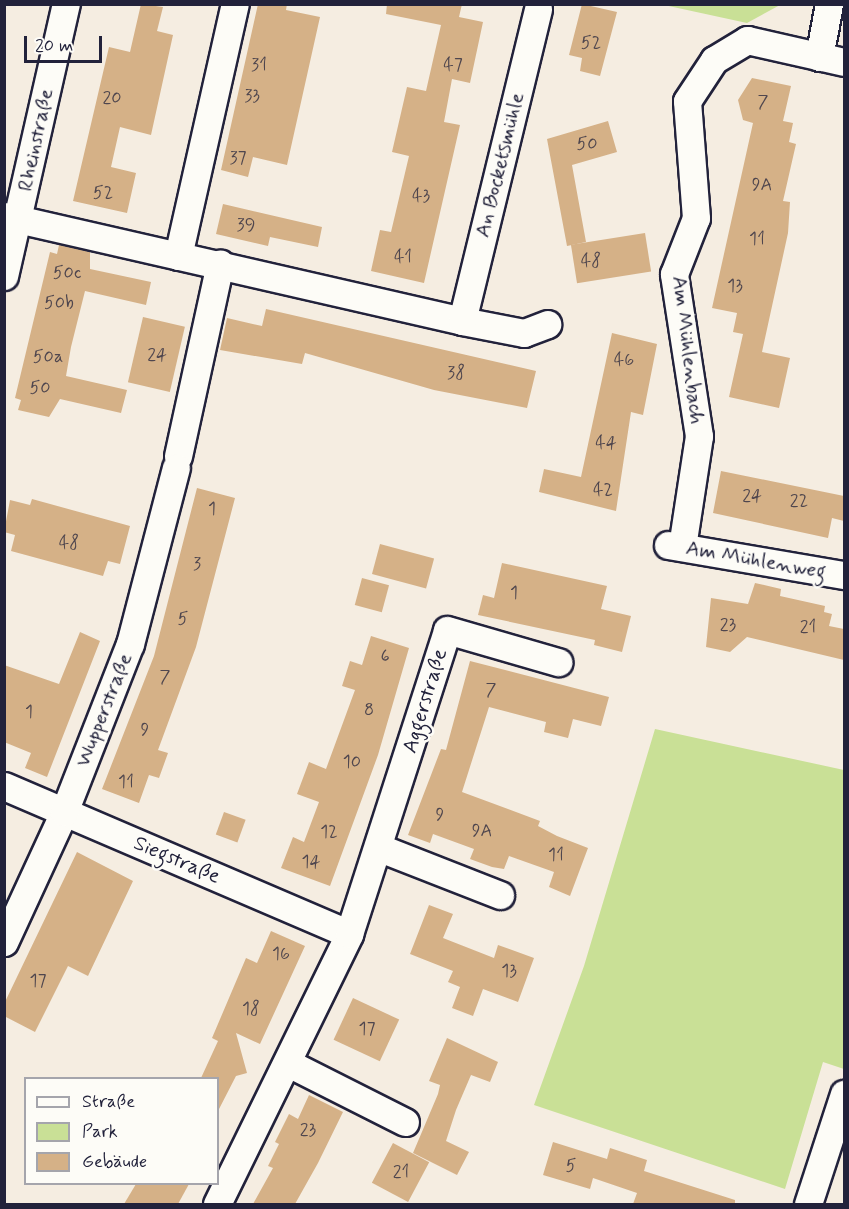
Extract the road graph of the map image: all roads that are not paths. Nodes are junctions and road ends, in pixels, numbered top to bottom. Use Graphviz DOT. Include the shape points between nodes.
graph roads {
  1 [pos="66,4"];
  2 [pos="235,4"];
  3 [pos="829,4"];
  4 [pos="538,9"];
  5 [pos="832,59"];
  6 [pos="12,218"];
  7 [pos="178,256"];
  8 [pos="220,264"];
  9 [pos="4,276"];
  10 [pos="462,321"];
  11 [pos="548,324"];
  12 [pos="675,546"];
  13 [pos="844,575"];
  14 [pos="558,663"];
  15 [pos="4,786"];
  16 [pos="64,812"];
  17 [pos="380,848"];
  18 [pos="500,896"];
  19 [pos="349,934"];
  20 [pos="4,942"];
  21 [pos="288,1063"];
  22 [pos="844,1094"];
  23 [pos="405,1122"];
  24 [pos="217,1204"];
  25 [pos="808,1204"];
  1 -- 6 [label="street, Rheinstraße"];
  2 -- 7 [label="street"];
  3 -- 5 [label="street, Am Mühlenbach"];
  4 -- 10 [label="street, An Bocketsmühle"];
  5 -- 12 [label="street, Am Mühlenbach" via="747,40 714,60 687,101 696,218 674,274 699,436"];
  6 -- 7 [label="street"];
  6 -- 9 [label="street, Rheinstraße"];
  7 -- 8 [label="street"];
  8 -- 10 [label="street"];
  8 -- 16 [label="street, Wupperstraße" via="177,462 130,644"];
  10 -- 11 [label="street" via="524,333"];
  12 -- 13 [label="street, Am Mühlenweg"];
  14 -- 17 [label="street, Aggerstraße" via="447,630"];
  15 -- 16 [label="street, Siegstraße"];
  16 -- 19 [label="street, Siegstraße"];
  16 -- 20 [label="street, Wupperstraße"];
  17 -- 18 [label="street"];
  17 -- 19 [label="street, Aggerstraße"];
  19 -- 21 [label="street, Aggerstraße"];
  21 -- 23 [label="street"];
  21 -- 24 [label="street, Aggerstraße"];
  22 -- 25 [label="street"];
}
